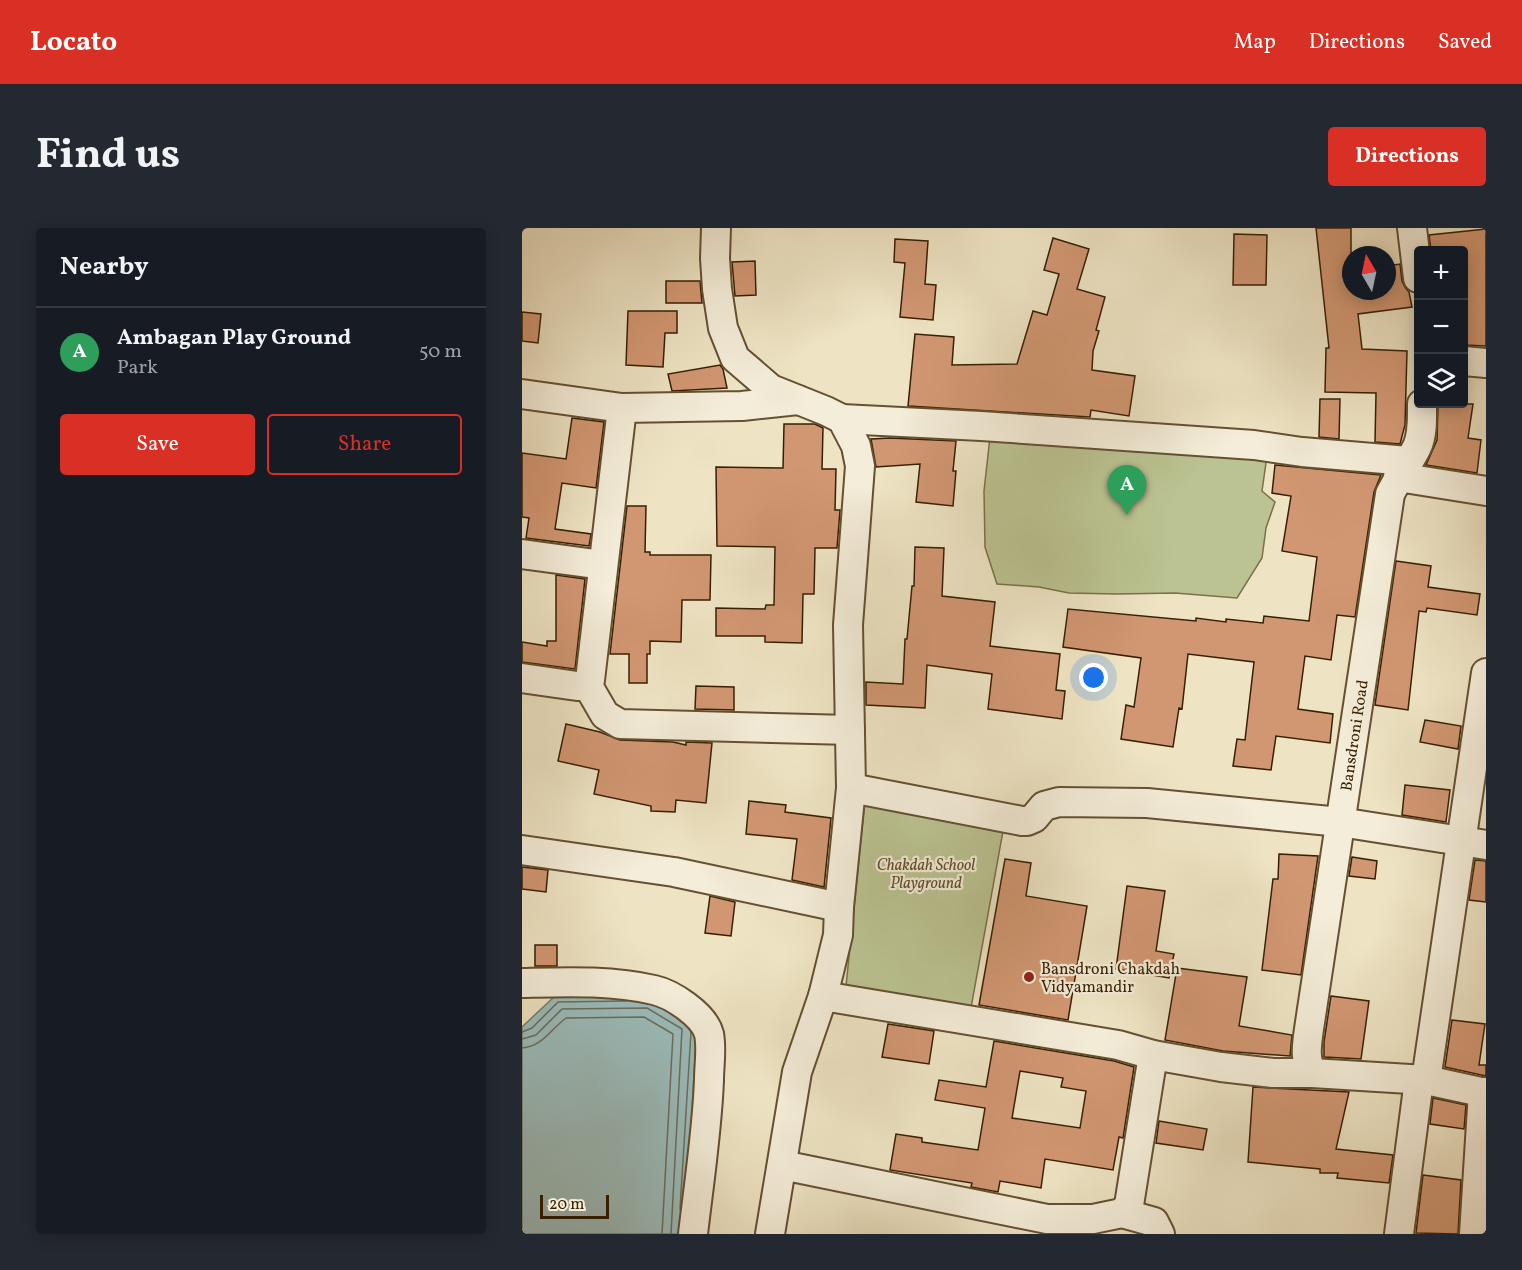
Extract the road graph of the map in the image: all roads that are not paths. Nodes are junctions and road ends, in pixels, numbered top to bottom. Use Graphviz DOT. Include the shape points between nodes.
graph roads {
  1 [pos="716,228"];
  2 [pos="1412,228"];
  3 [pos="1415,246"];
  4 [pos="1468,361"];
  5 [pos="1486,363"];
  6 [pos="522,394"];
  7 [pos="799,400"];
  8 [pos="622,408"];
  9 [pos="1422,408"];
  10 [pos="842,419"];
  11 [pos="1403,469"];
  12 [pos="1486,491"];
  13 [pos="522,554"];
  14 [pos="603,565"];
  15 [pos="1486,673"];
  16 [pos="522,678"];
  17 [pos="587,684"];
  18 [pos="850,730"];
  19 [pos="851,788"];
  20 [pos="1340,822"];
  21 [pos="1473,843"];
  22 [pos="522,850"];
  23 [pos="839,907"];
  24 [pos="522,983"];
  25 [pos="823,996"];
  26 [pos="1153,1055"];
  27 [pos="1312,1073"];
  28 [pos="1423,1080"];
  29 [pos="1484,1092"];
  30 [pos="782,1165"];
  31 [pos="1122,1213"];
  32 [pos="693,1234"];
  33 [pos="770,1234"];
  34 [pos="1160,1234"];
  35 [pos="1399,1234"];
  36 [pos="1474,1234"];
  1 -- 7 [label="street" via="720,309 735,358 771,389"];
  2 -- 3 [label="street"];
  4 -- 5 [label="street"];
  6 -- 8 [label="street"];
  7 -- 8 [label="street" via="742,406"];
  7 -- 10 [label="street"];
  8 -- 14 [label="street"];
  9 -- 11 [label="street, Bansdroni Road" via="1420,437"];
  10 -- 11 [label="street" via="1254,445"];
  10 -- 18 [label="street" via="856,446 860,466 848,625"];
  11 -- 12 [label="street"];
  11 -- 20 [label="street, Bansdroni Road" via="1390,494"];
  13 -- 14 [label="street"];
  14 -- 17 [label="street"];
  15 -- 21 [label="street"];
  16 -- 17 [label="street"];
  17 -- 18 [label="street" via="605,715 620,724"];
  18 -- 19 [label="street"];
  19 -- 20 [label="street" via="1027,822 1044,806 1080,801 1147,802"];
  19 -- 23 [label="street"];
  20 -- 21 [label="street"];
  20 -- 27 [label="street, Bansdroni Road" via="1306,1055"];
  21 -- 28 [label="street"];
  22 -- 23 [label="street" via="674,872"];
  23 -- 25 [label="street" via="838,935"];
  24 -- 32 [label="street" via="594,982 655,990 678,1000 708,1032 708,1105"];
  25 -- 26 [label="street" via="1118,1045"];
  25 -- 30 [label="street" via="797,1071"];
  26 -- 27 [label="street" via="1273,1073"];
  26 -- 31 [label="street" via="1129,1205"];
  27 -- 28 [label="street"];
  28 -- 29 [label="street"];
  28 -- 35 [label="street"];
  29 -- 36 [label="street"];
  30 -- 31 [label="street" via="1047,1219 1093,1219"];
  30 -- 33 [label="street"];
  31 -- 34 [label="street" via="1154,1222"];
}
